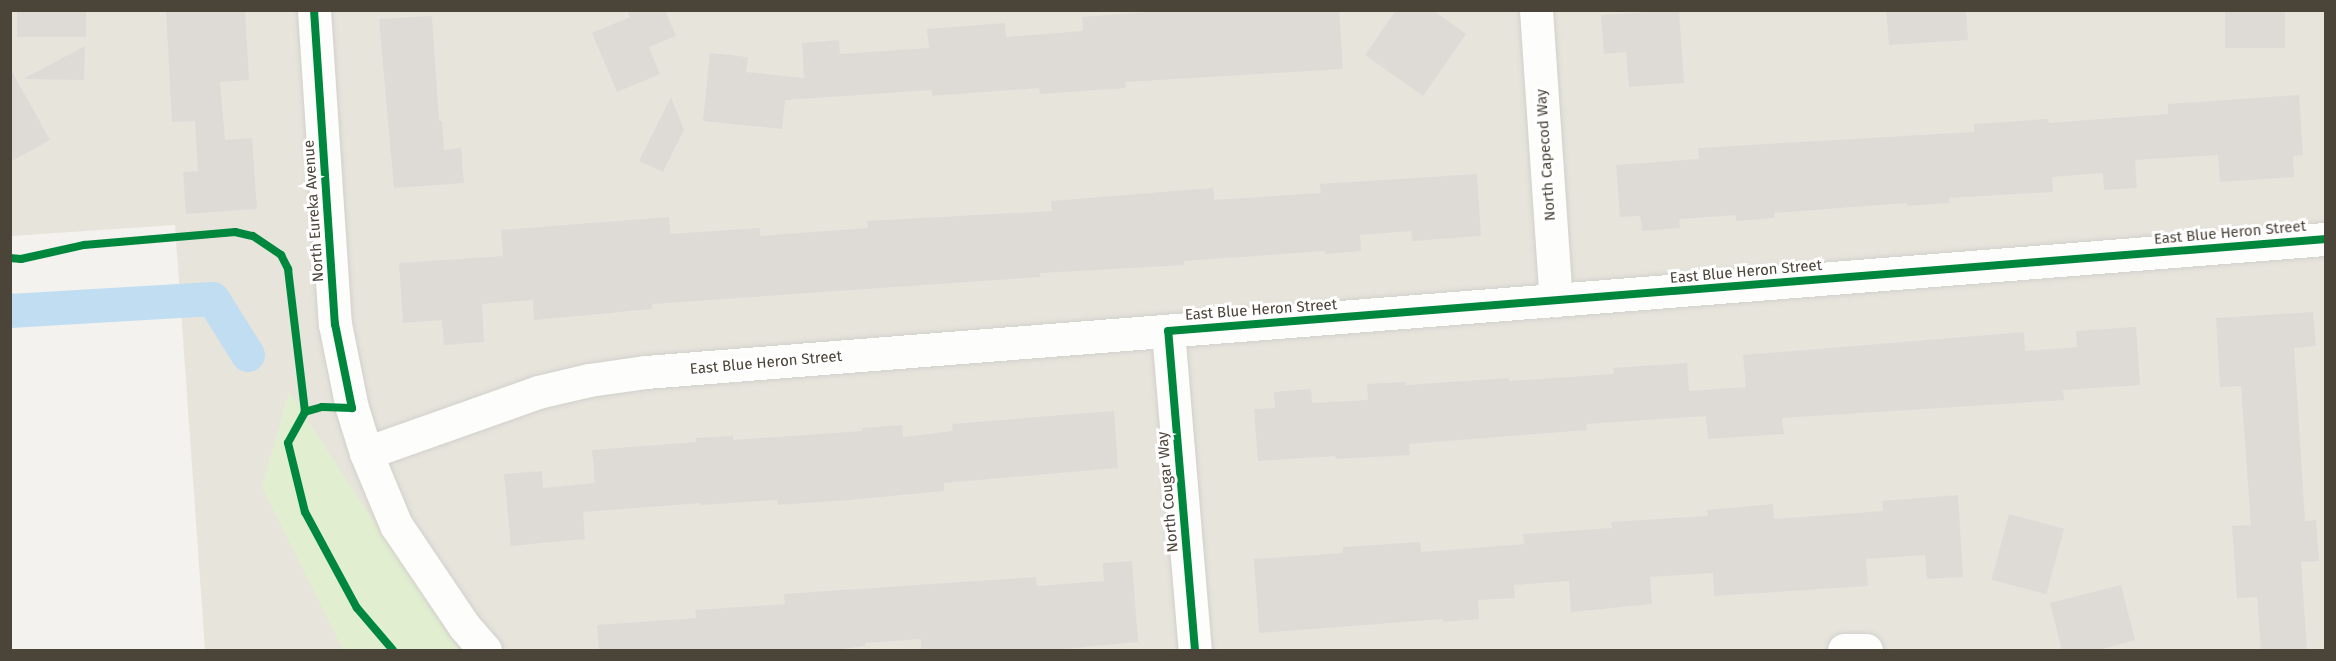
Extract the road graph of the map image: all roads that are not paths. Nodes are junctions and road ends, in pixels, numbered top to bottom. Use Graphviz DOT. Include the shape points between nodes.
graph roads {
  1 [pos="314,10"];
  2 [pos="1536,10"];
  3 [pos="2325,239"];
  4 [pos="1556,300"];
  5 [pos="1168,331"];
  6 [pos="366,453"];
  7 [pos="484,651"];
  8 [pos="1195,651"];
  9 [pos="1844,651"];
  10 [pos="1866,651"];
  1 -- 6 [label="street, North Eureka Avenue" via="334,324"];
  2 -- 4 [label="street, North Capecod Way"];
  3 -- 4 [label="street, East Blue Heron Street"];
  4 -- 5 [label="street, East Blue Heron Street"];
  5 -- 6 [label="street, East Blue Heron Street" via="658,371 589,380 538,392"];
  5 -- 8 [label="street, North Cougar Way"];
  6 -- 7 [label="street, North Eureka Avenue" via="396,525"];
  9 -- 10 [label="street"];
}
